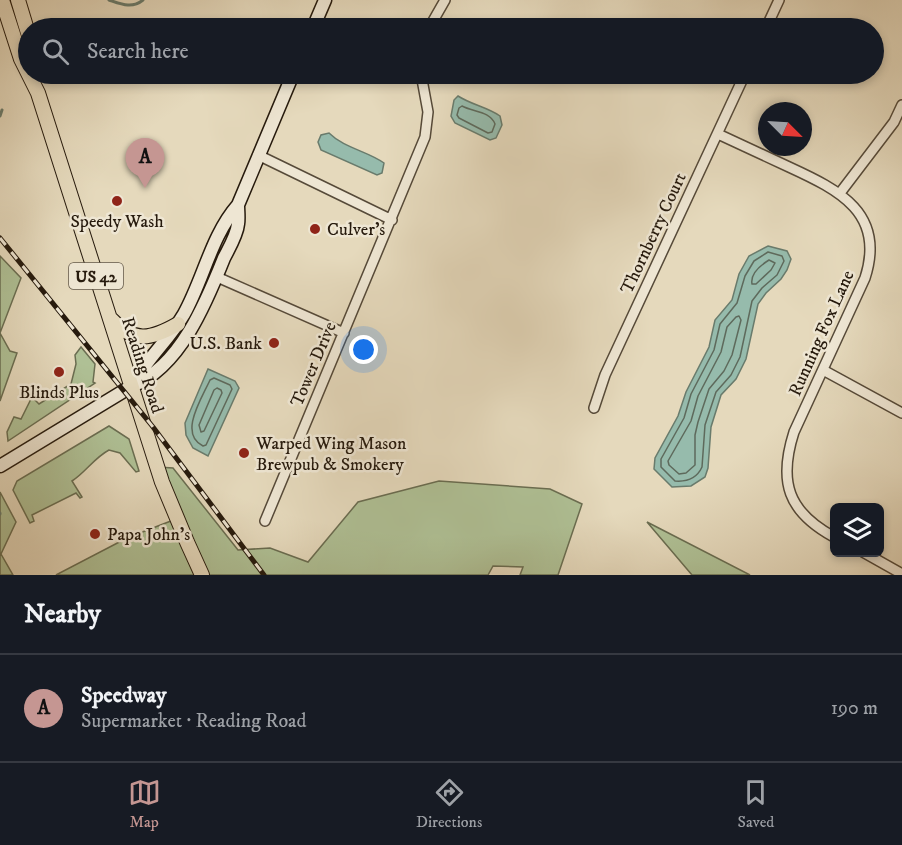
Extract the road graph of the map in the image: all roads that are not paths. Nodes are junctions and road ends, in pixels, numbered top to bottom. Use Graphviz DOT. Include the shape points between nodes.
graph roads {
  1 [pos="2,0"];
  2 [pos="18,0"];
  3 [pos="325,0"];
  4 [pos="445,0"];
  5 [pos="779,0"];
  6 [pos="23,18"];
  7 [pos="317,18"];
  8 [pos="435,18"];
  9 [pos="771,18"];
  10 [pos="18,50"];
  11 [pos="34,84"];
  12 [pos="37,84"];
  13 [pos="289,84"];
  14 [pos="423,84"];
  15 [pos="740,84"];
  16 [pos="38,93"];
  17 [pos="902,105"];
  18 [pos="718,134"];
  19 [pos="258,155"];
  20 [pos="840,193"];
  21 [pos="238,205"];
  22 [pos="392,220"];
  23 [pos="216,277"];
  24 [pos="109,317"];
  25 [pos="178,324"];
  26 [pos="344,333"];
  27 [pos="823,370"];
  28 [pos="132,386"];
  29 [pos="594,408"];
  30 [pos="902,413"];
  31 [pos="0,466"];
  32 [pos="265,521"];
  33 [pos="830,535"];
  34 [pos="872,557"];
  35 [pos="902,574"];
  36 [pos="202,575"];
  1 -- 10 [label="main road, Reading Road / US 42"];
  2 -- 6 [label="main road"];
  3 -- 7 [label="main road"];
  4 -- 8 [label="street"];
  5 -- 9 [label="street"];
  11 -- 16 [label="main road, Reading Road / US 42"];
  12 -- 16 [label="main road, Reading Road / US 42"];
  13 -- 19 [label="main road"];
  14 -- 22 [label="street, Tower Drive" via="428,112 425,137"];
  15 -- 18 [label="street, Thornberry Court"];
  16 -- 24 [label="main road, Reading Road / US 42"];
  17 -- 20 [label="street" via="894,122"];
  18 -- 20 [label="street, Running Fox Lane"];
  18 -- 29 [label="street, Thornberry Court"];
  19 -- 21 [label="main road"];
  19 -- 22 [label="street"];
  20 -- 27 [label="street, Running Fox Lane" via="852,204 866,229 869,257 865,278"];
  21 -- 23 [label="main road" via="238,226"];
  21 -- 25 [label="main road" via="225,221"];
  22 -- 26 [label="street, Tower Drive"];
  23 -- 26 [label="street"];
  23 -- 28 [label="main road" via="177,348 156,372"];
  24 -- 25 [label="main road" via="123,332 135,336 162,333"];
  24 -- 28 [label="main road, Reading Road / US 42"];
  25 -- 28 [label="main road" via="141,368"];
  26 -- 32 [label="street, Tower Drive"];
  27 -- 30 [label="street"];
  27 -- 33 [label="street, Running Fox Lane" via="791,442 786,466 793,499 800,510"];
  28 -- 31 [label="main road"];
  28 -- 36 [label="main road, Reading Road / US 42" via="162,482"];
  34 -- 35 [label="street"];
}
